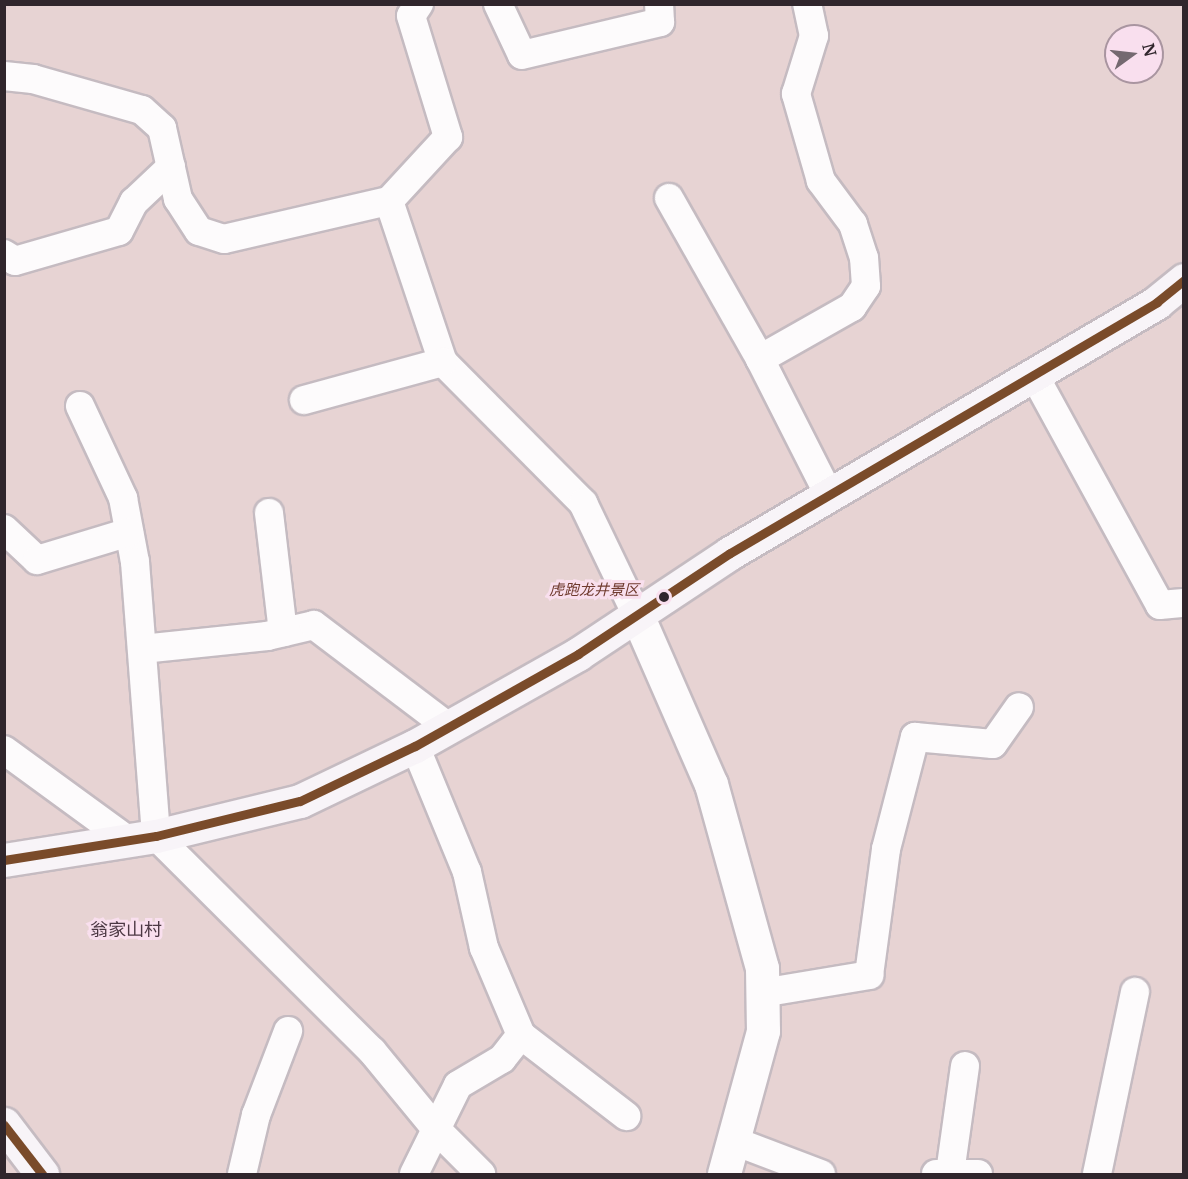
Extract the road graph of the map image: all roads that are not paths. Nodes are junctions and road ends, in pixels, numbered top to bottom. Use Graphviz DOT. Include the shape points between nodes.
graph roads {
  1 [pos="419,4"];
  2 [pos="498,4"];
  3 [pos="659,4"];
  4 [pos="807,4"];
  5 [pos="4,76"];
  6 [pos="171,167"];
  7 [pos="669,198"];
  8 [pos="389,201"];
  9 [pos="4,254"];
  10 [pos="1184,280"];
  11 [pos="760,359"];
  12 [pos="443,362"];
  13 [pos="1034,375"];
  14 [pos="304,400"];
  15 [pos="80,406"];
  16 [pos="830,495"];
  17 [pos="269,513"];
  18 [pos="4,529"];
  19 [pos="129,532"];
  20 [pos="1184,603"];
  21 [pos="637,615"];
  22 [pos="283,632"];
  23 [pos="142,650"];
  24 [pos="1019,708"];
  25 [pos="447,726"];
  26 [pos="415,746"];
  27 [pos="4,750"];
  28 [pos="142,838"];
  29 [pos="4,861"];
  30 [pos="1135,992"];
  31 [pos="762,993"];
  32 [pos="288,1031"];
  33 [pos="521,1035"];
  34 [pos="965,1066"];
  35 [pos="626,1116"];
  36 [pos="4,1125"];
  37 [pos="436,1129"];
  38 [pos="734,1141"];
  39 [pos="42,1174"];
  40 [pos="242,1174"];
  41 [pos="414,1174"];
  42 [pos="481,1174"];
  43 [pos="724,1174"];
  44 [pos="821,1174"];
  45 [pos="955,1174"];
  46 [pos="1097,1174"];
  1 -- 8 [label="lane" via="411,16 448,137"];
  2 -- 3 [label="lane" via="522,55 660,22"];
  4 -- 11 [label="lane" via="814,36 796,94 821,182 853,224 864,258 866,286 852,307"];
  5 -- 6 [label="lane" via="33,79 142,110 162,128"];
  6 -- 8 [label="lane" via="178,199 199,231 224,239"];
  6 -- 9 [label="lane" via="134,202 119,231 15,261"];
  7 -- 11 [label="lane"];
  8 -- 12 [label="lane"];
  10 -- 13 [label="street" via="1157,302"];
  11 -- 16 [label="lane"];
  12 -- 14 [label="lane"];
  12 -- 21 [label="lane" via="583,503"];
  13 -- 16 [label="street"];
  13 -- 20 [label="lane" via="1160,605"];
  15 -- 19 [label="lane" via="123,498"];
  16 -- 21 [label="street"];
  17 -- 22 [label="lane"];
  18 -- 19 [label="lane" via="37,560"];
  19 -- 23 [label="lane"];
  21 -- 25 [label="street"];
  21 -- 31 [label="street" via="711,784 762,968"];
  22 -- 23 [label="lane"];
  22 -- 25 [label="lane" via="314,625"];
  23 -- 28 [label="lane"];
  24 -- 31 [label="lane" via="993,744 915,737 886,849 869,975"];
  25 -- 26 [label="street"];
  26 -- 28 [label="street" via="300,801"];
  26 -- 33 [label="lane" via="467,872 484,948"];
  27 -- 28 [label="lane"];
  28 -- 29 [label="street"];
  28 -- 37 [label="lane" via="372,1051"];
  30 -- 46 [label="lane"];
  31 -- 38 [label="street" via="764,1031"];
  32 -- 40 [label="lane" via="256,1115"];
  33 -- 35 [label="lane"];
  33 -- 37 [label="lane" via="502,1059 458,1085"];
  34 -- 45 [label="lane"];
  36 -- 39 [label="street"];
  37 -- 41 [label="lane"];
  37 -- 42 [label="lane"];
  38 -- 43 [label="street"];
  38 -- 44 [label="lane"];
}
